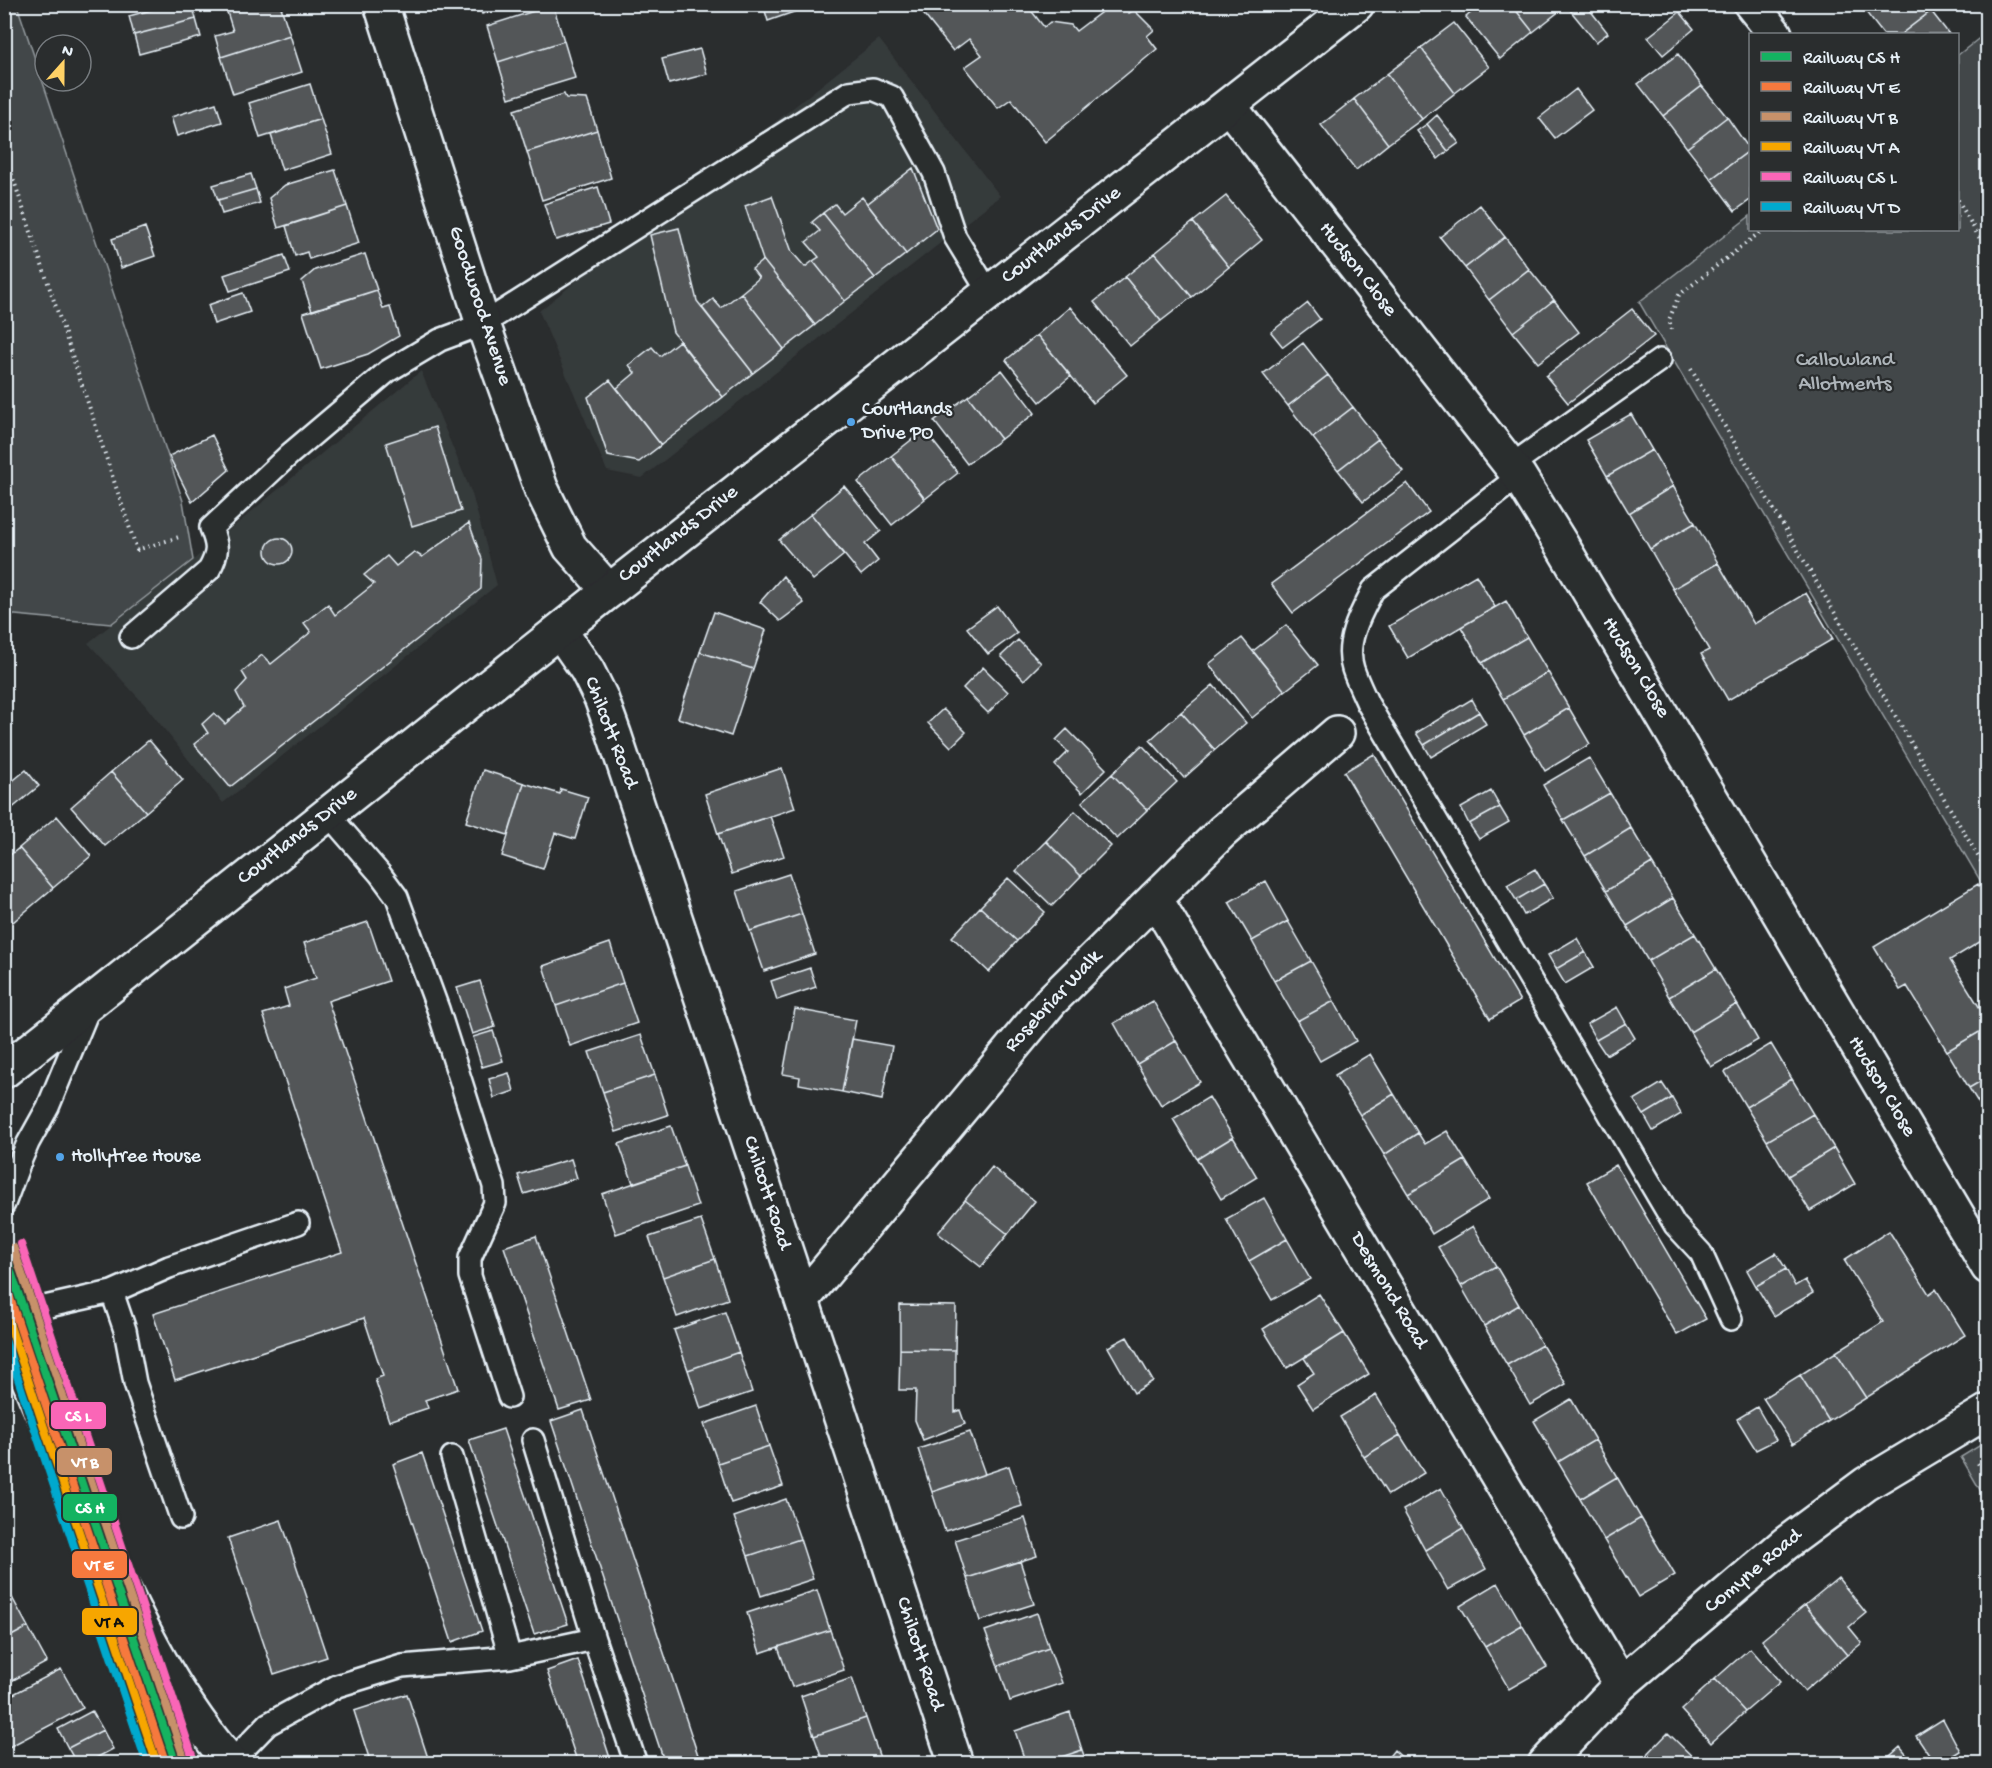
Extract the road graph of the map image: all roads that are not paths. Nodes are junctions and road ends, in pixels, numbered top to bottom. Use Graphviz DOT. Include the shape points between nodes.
graph roads {
  1 [pos="381,4"];
  2 [pos="1357,4"];
  3 [pos="1751,4"];
  4 [pos="1774,33"];
  5 [pos="1229,106"];
  6 [pos="990,293"];
  7 [pos="483,324"];
  8 [pos="1660,360"];
  9 [pos="1514,471"];
  10 [pos="609,591"];
  11 [pos="560,631"];
  12 [pos="131,637"];
  13 [pos="1337,733"];
  14 [pos="328,814"];
  15 [pos="1155,898"];
  16 [pos="91,1002"];
  17 [pos="4,1071"];
  18 [pos="4,1204"];
  19 [pos="298,1223"];
  20 [pos="1988,1267"];
  21 [pos="112,1292"];
  22 [pos="802,1300"];
  23 [pos="4,1316"];
  24 [pos="1731,1319"];
  25 [pos="4,1324"];
  26 [pos="508,1397"];
  27 [pos="1988,1411"];
  28 [pos="533,1440"];
  29 [pos="452,1457"];
  30 [pos="181,1518"];
  31 [pos="594,1639"];
  32 [pos="510,1657"];
  33 [pos="1621,1684"];
  34 [pos="232,1763"];
  35 [pos="636,1764"];
  36 [pos="956,1764"];
  37 [pos="1545,1764"];
  1 -- 7 [label="street, Goodwood Avenue"];
  2 -- 5 [label="street, Courtlands Drive"];
  3 -- 4 [label="street"];
  5 -- 6 [label="street, Courtlands Drive"];
  5 -- 9 [label="street, Hudson Close"];
  6 -- 7 [label="lane" via="955,237 934,173 892,97 873,89 849,92"];
  6 -- 10 [label="street, Courtlands Drive"];
  7 -- 10 [label="street, Goodwood Avenue" via="541,488 570,547"];
  7 -- 12 [label="lane" via="440,340 388,371 290,454 211,528 218,545 209,570"];
  8 -- 9 [label="lane"];
  9 -- 20 [label="street, Hudson Close" via="1573,564"];
  9 -- 24 [label="lane" via="1373,590 1352,642 1352,667 1374,714 1675,1225 1701,1253"];
  10 -- 11 [label="street, Courtlands Drive"];
  11 -- 14 [label="street, Courtlands Drive"];
  11 -- 22 [label="street, Chilcott Road" via="587,670 608,716"];
  13 -- 15 [label="street, Rosebriar Walk" via="1222,832"];
  14 -- 16 [label="street, Courtlands Drive"];
  14 -- 26 [label="lane" via="397,897 438,1009 494,1186 495,1203 470,1257 470,1276"];
  15 -- 22 [label="street, Rosebriar Walk" via="1051,1000"];
  15 -- 33 [label="street, Desmond Road"];
  16 -- 17 [label="street, Courtlands Drive"];
  16 -- 18 [label="lane"];
  19 -- 21 [label="lane" via="169,1267"];
  21 -- 23 [label="lane"];
  21 -- 30 [label="lane" via="125,1330 135,1383"];
  22 -- 36 [label="street, Chilcott Road"];
  25 -- 34 [label="street" via="140,1625 190,1711"];
  27 -- 33 [label="street, Comyne Road" via="1866,1484 1785,1544"];
  28 -- 31 [label="lane"];
  29 -- 32 [label="lane"];
  31 -- 32 [label="lane"];
  31 -- 35 [label="lane"];
  32 -- 34 [label="lane" via="402,1666 336,1686 268,1724"];
  33 -- 37 [label="street, Comyne Road"];
}
